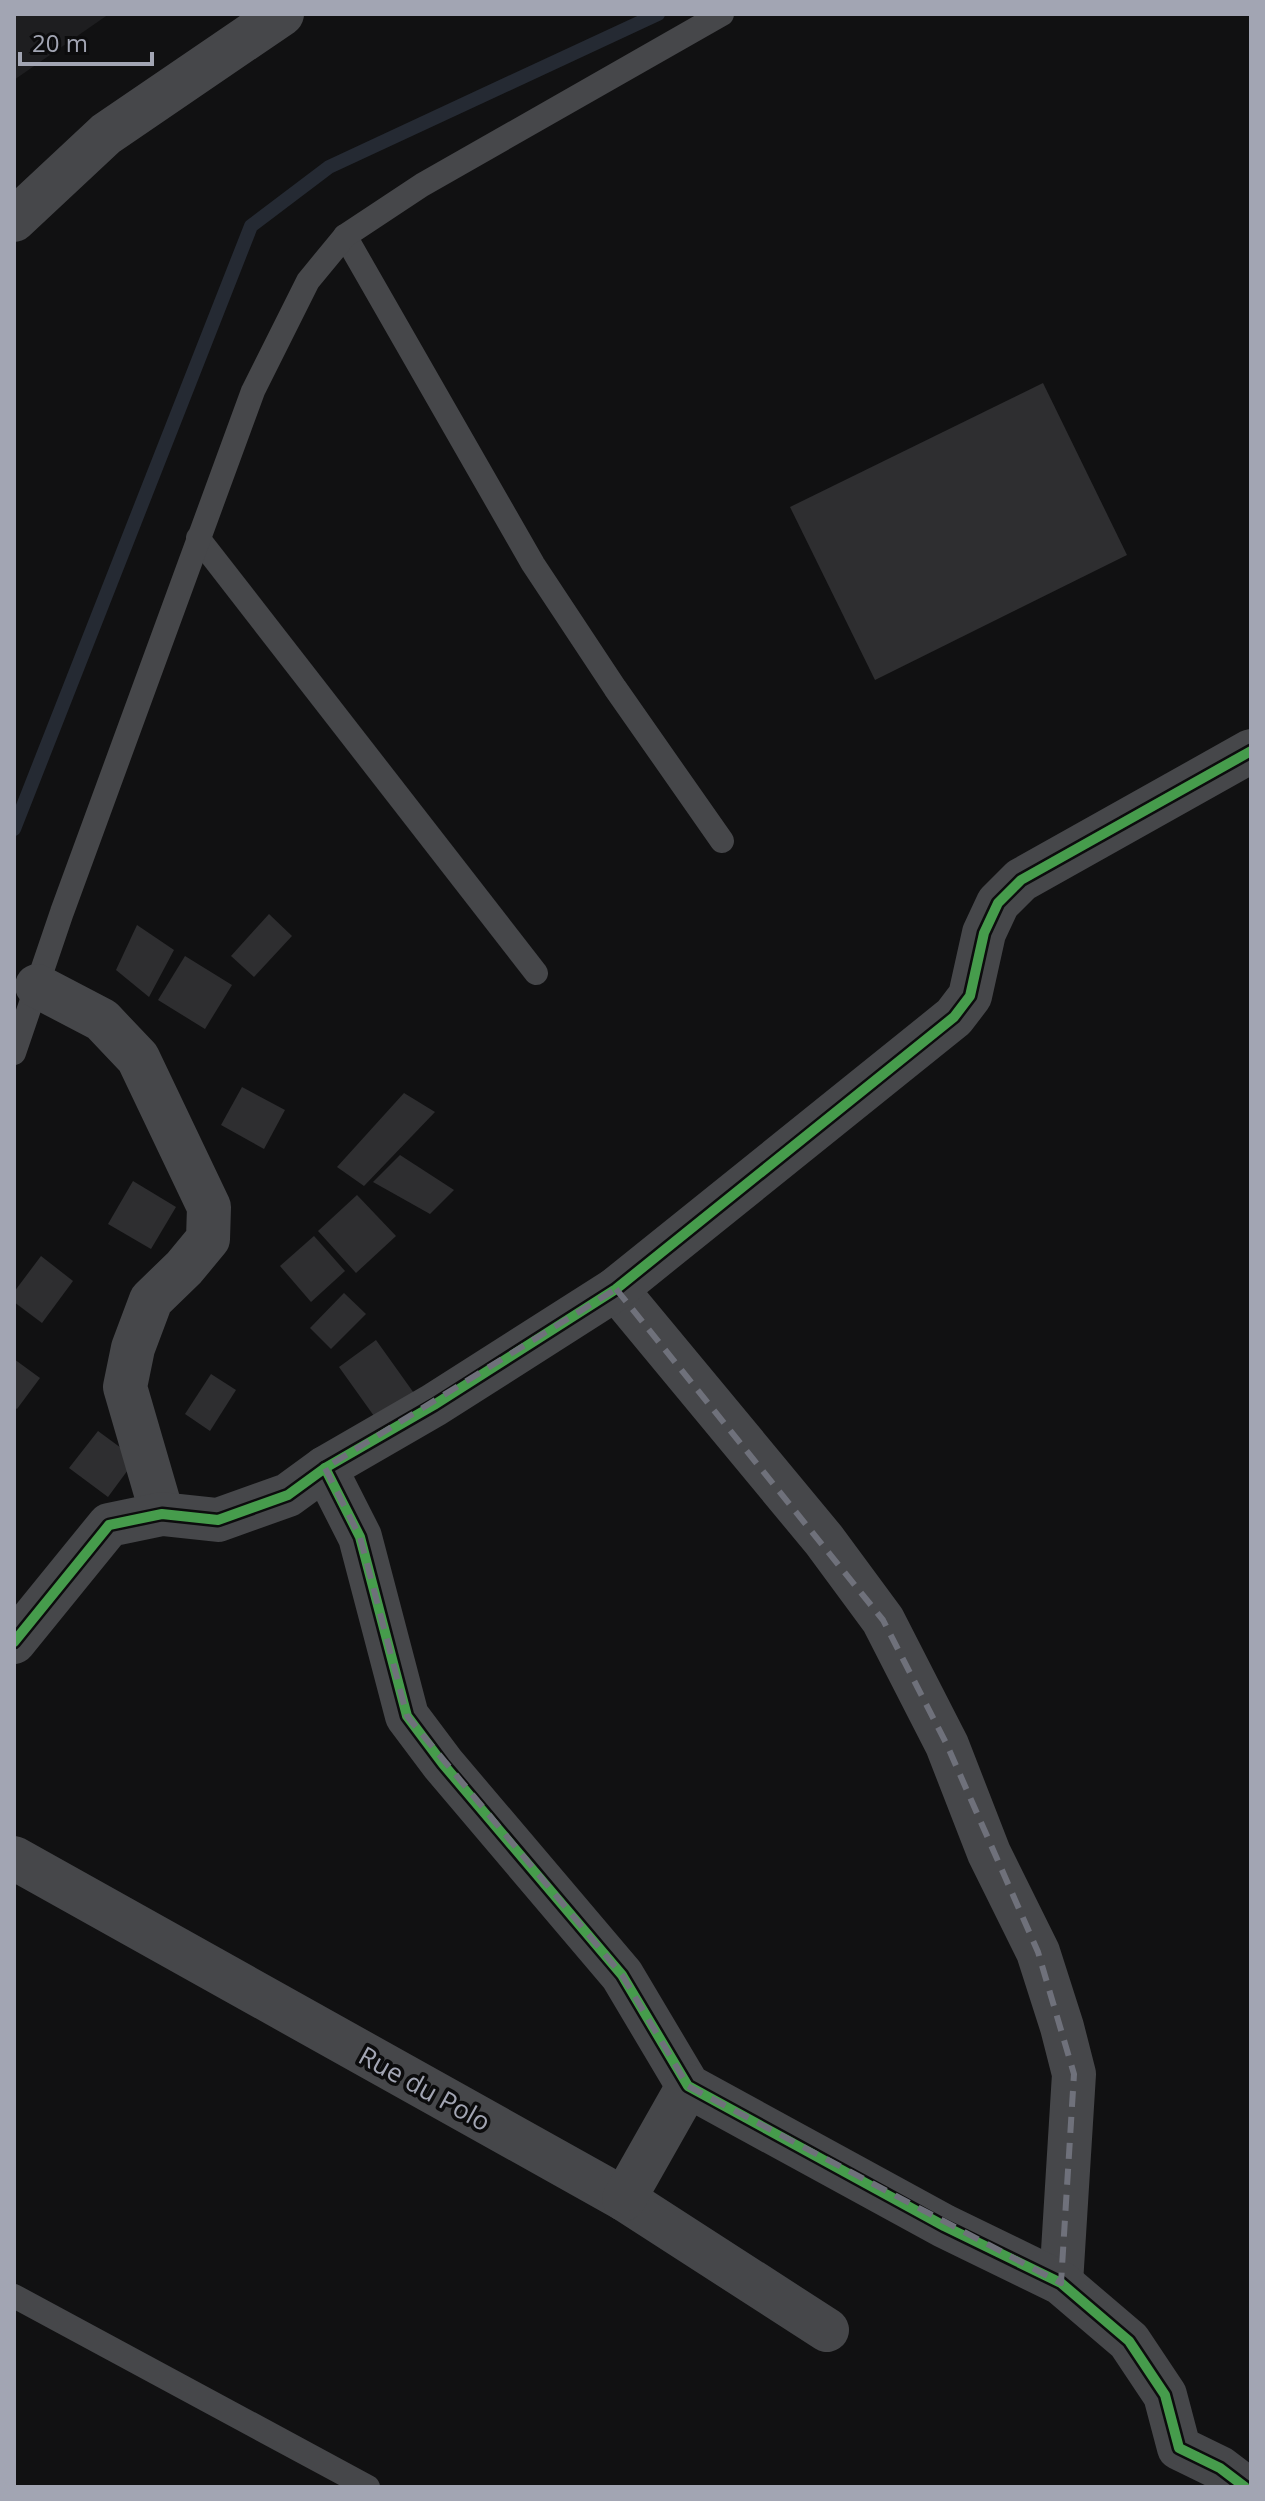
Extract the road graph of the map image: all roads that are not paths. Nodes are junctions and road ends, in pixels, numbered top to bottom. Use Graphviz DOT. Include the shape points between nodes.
graph roads {
  1 [pos="282,14"];
  2 [pos="722,14"];
  3 [pos="14,220"];
  4 [pos="345,236"];
  5 [pos="198,538"];
  6 [pos="1251,751"];
  7 [pos="722,841"];
  8 [pos="536,973"];
  9 [pos="37,986"];
  10 [pos="14,1053"];
  11 [pos="616,1289"];
  12 [pos="325,1468"];
  13 [pos="162,1514"];
  14 [pos="14,1642"];
  15 [pos="14,1858"];
  16 [pos="688,2086"];
  17 [pos="624,2199"];
  18 [pos="1061,2283"];
  19 [pos="14,2296"];
  20 [pos="827,2330"];
  21 [pos="368,2487"];
  22 [pos="1245,2487"];
  1 -- 3 [label="street" via="106,134"];
  2 -- 4 [label="lane" via="422,185"];
  4 -- 5 [label="lane" via="308,281 253,391"];
  4 -- 7 [label="lane" via="533,564"];
  5 -- 8 [label="lane"];
  5 -- 9 [label="lane"];
  6 -- 11 [label="street" via="1021,880 998,903 984,933 970,996 954,1017"];
  9 -- 10 [label="lane"];
  9 -- 13 [label="street" via="102,1020 138,1058 209,1207 208,1239 151,1300 125,1387"];
  11 -- 12 [label="street"];
  11 -- 18 [label="street" via="824,1540 883,1620 947,1745 989,1853 1038,1952 1074,2074"];
  12 -- 13 [label="street" via="288,1495 218,1520"];
  12 -- 16 [label="street" via="360,1537 407,1716 622,1975"];
  13 -- 14 [label="street" via="109,1525"];
  15 -- 17 [label="street, Rue du Polo"];
  16 -- 17 [label="street"];
  16 -- 18 [label="street" via="944,2226"];
  17 -- 20 [label="street, Rue du Polo"];
  18 -- 22 [label="street" via="1129,2341 1165,2395 1179,2448"];
  19 -- 21 [label="lane"];
}
